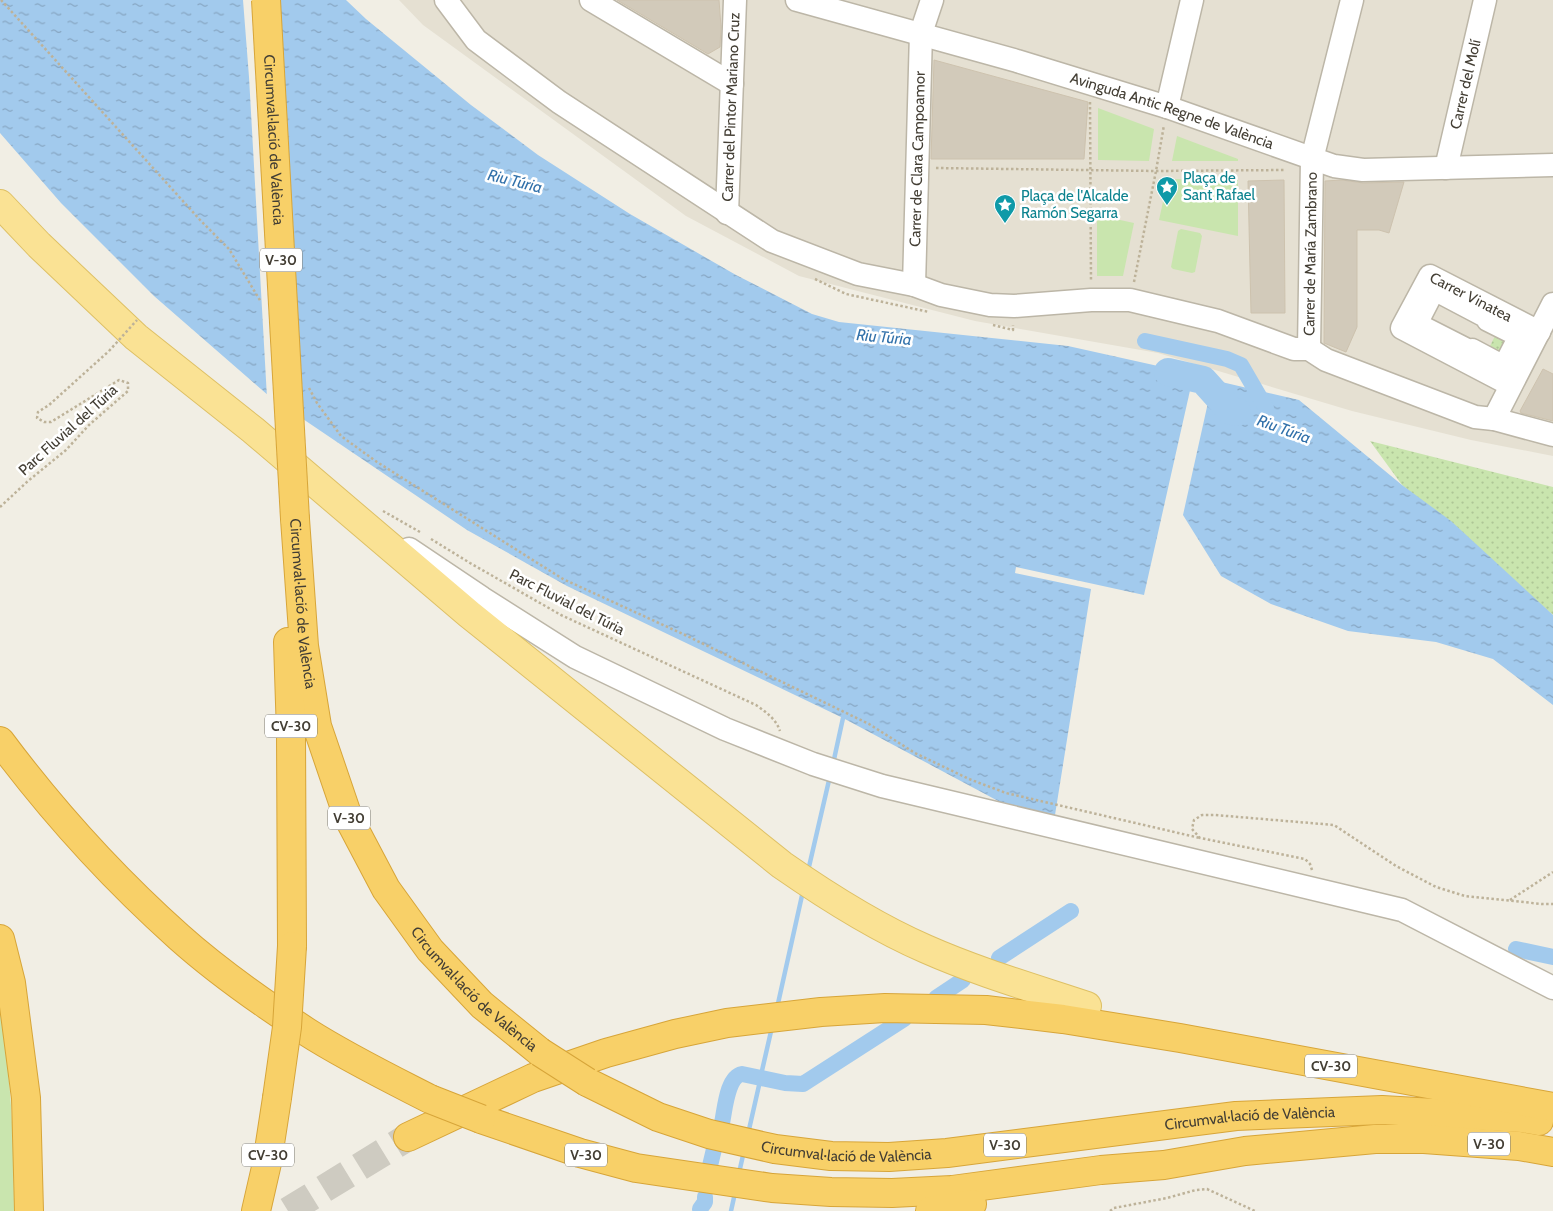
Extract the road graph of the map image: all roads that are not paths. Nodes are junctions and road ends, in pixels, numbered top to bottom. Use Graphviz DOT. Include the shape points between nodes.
graph roads {
  1 [pos="253,0"];
  2 [pos="266,0"];
  3 [pos="446,0"];
  4 [pos="591,0"];
  5 [pos="735,0"];
  6 [pos="797,0"];
  7 [pos="932,0"];
  8 [pos="1192,0"];
  9 [pos="1352,0"];
  10 [pos="1485,0"];
  11 [pos="921,33"];
  12 [pos="732,84"];
  13 [pos="1167,107"];
  14 [pos="1305,156"];
  15 [pos="1553,165"];
  16 [pos="1446,168"];
  17 [pos="0,204"];
  18 [pos="727,213"];
  19 [pos="914,286"];
  20 [pos="1553,304"];
  21 [pos="1529,334"];
  22 [pos="1309,349"];
  23 [pos="1511,385"];
  24 [pos="1494,419"];
  25 [pos="253,430"];
  26 [pos="1553,435"];
  27 [pos="288,513"];
  28 [pos="0,741"];
  29 [pos="0,939"];
  30 [pos="1553,988"];
  31 [pos="1087,1006"];
  32 [pos="1180,1038"];
  33 [pos="1553,1107"];
  34 [pos="1553,1124"];
  35 [pos="408,1137"];
  36 [pos="1553,1152"];
  37 [pos="1164,1165"];
  38 [pos="29,1211"];
  39 [pos="256,1211"];
  40 [pos="930,1211"];
  1 -- 27 [label="highway, CV-30" via="272,320"];
  2 -- 27 [label="highway, Circumval·lació de València / V-30, bridge"];
  3 -- 18 [label="street" via="476,40 551,96"];
  4 -- 12 [label="street"];
  5 -- 12 [label="street, Carrer del Pintor Mariano Cruz"];
  6 -- 11 [label="street, Avinguda Antic Regne de València"];
  7 -- 11 [label="street, Carrer de Clara Campoamor"];
  8 -- 13 [label="street"];
  9 -- 14 [label="street, Carrer de María Zambrano"];
  10 -- 16 [label="street, Carrer del Molí"];
  11 -- 13 [label="street, Avinguda Antic Regne de València"];
  11 -- 19 [label="street, Carrer de Clara Campoamor"];
  12 -- 18 [label="street, Carrer del Pintor Mariano Cruz"];
  13 -- 14 [label="street, Avinguda Antic Regne de València"];
  14 -- 16 [label="street, Avinguda Antic Regne de València" via="1334,166 1363,170"];
  14 -- 22 [label="street, Carrer de María Zambrano"];
  15 -- 16 [label="street, Avinguda Antic Regne de València"];
  17 -- 25 [label="main road" via="136,336"];
  18 -- 19 [label="street" via="772,241 858,274"];
  19 -- 22 [label="street" via="990,305 1130,300 1218,321 1294,348"];
  20 -- 21 [label="street"];
  21 -- 23 [label="street"];
  21 -- 23 [label="street, Carrer Vinatea" via="1430,276 1402,328"];
  22 -- 24 [label="street" via="1326,360 1475,417"];
  23 -- 24 [label="street"];
  24 -- 26 [label="street"];
  25 -- 30 [label="street" via="408,548 575,657 725,729 840,774 891,788 1402,910"];
  25 -- 31 [label="main road" via="469,614 782,865 877,925 926,949 1000,978"];
  27 -- 34 [label="highway, Circumval·lació de València / V-30, bridge" via="317,726 348,816 386,889 430,950 482,1005 540,1052 586,1082 658,1117 710,1134 775,1149 831,1156 947,1153 1236,1116 1382,1110 1522,1118"];
  27 -- 39 [label="highway, CV-30, bridge" via="292,946 287,1027 267,1164"];
  28 -- 37 [label="highway, Circumval·lació de València / V-30, bridge" via="34,786 115,876 180,938 250,993 309,1033 430,1099 481,1119 580,1153 636,1168 772,1188 831,1192 952,1190"];
  29 -- 38 [label="highway" via="11,983 26,1098"];
  31 -- 32 [label="highway"];
  32 -- 33 [label="highway, CV-30"];
  32 -- 35 [label="highway" via="986,1010 885,1008 727,1023 606,1053 533,1078"];
  36 -- 37 [label="highway, Circumval·lació de València / V-30" via="1519,1146 1424,1139 1375,1139 1245,1152"];
  37 -- 40 [label="highway" via="1104,1184"];
}
